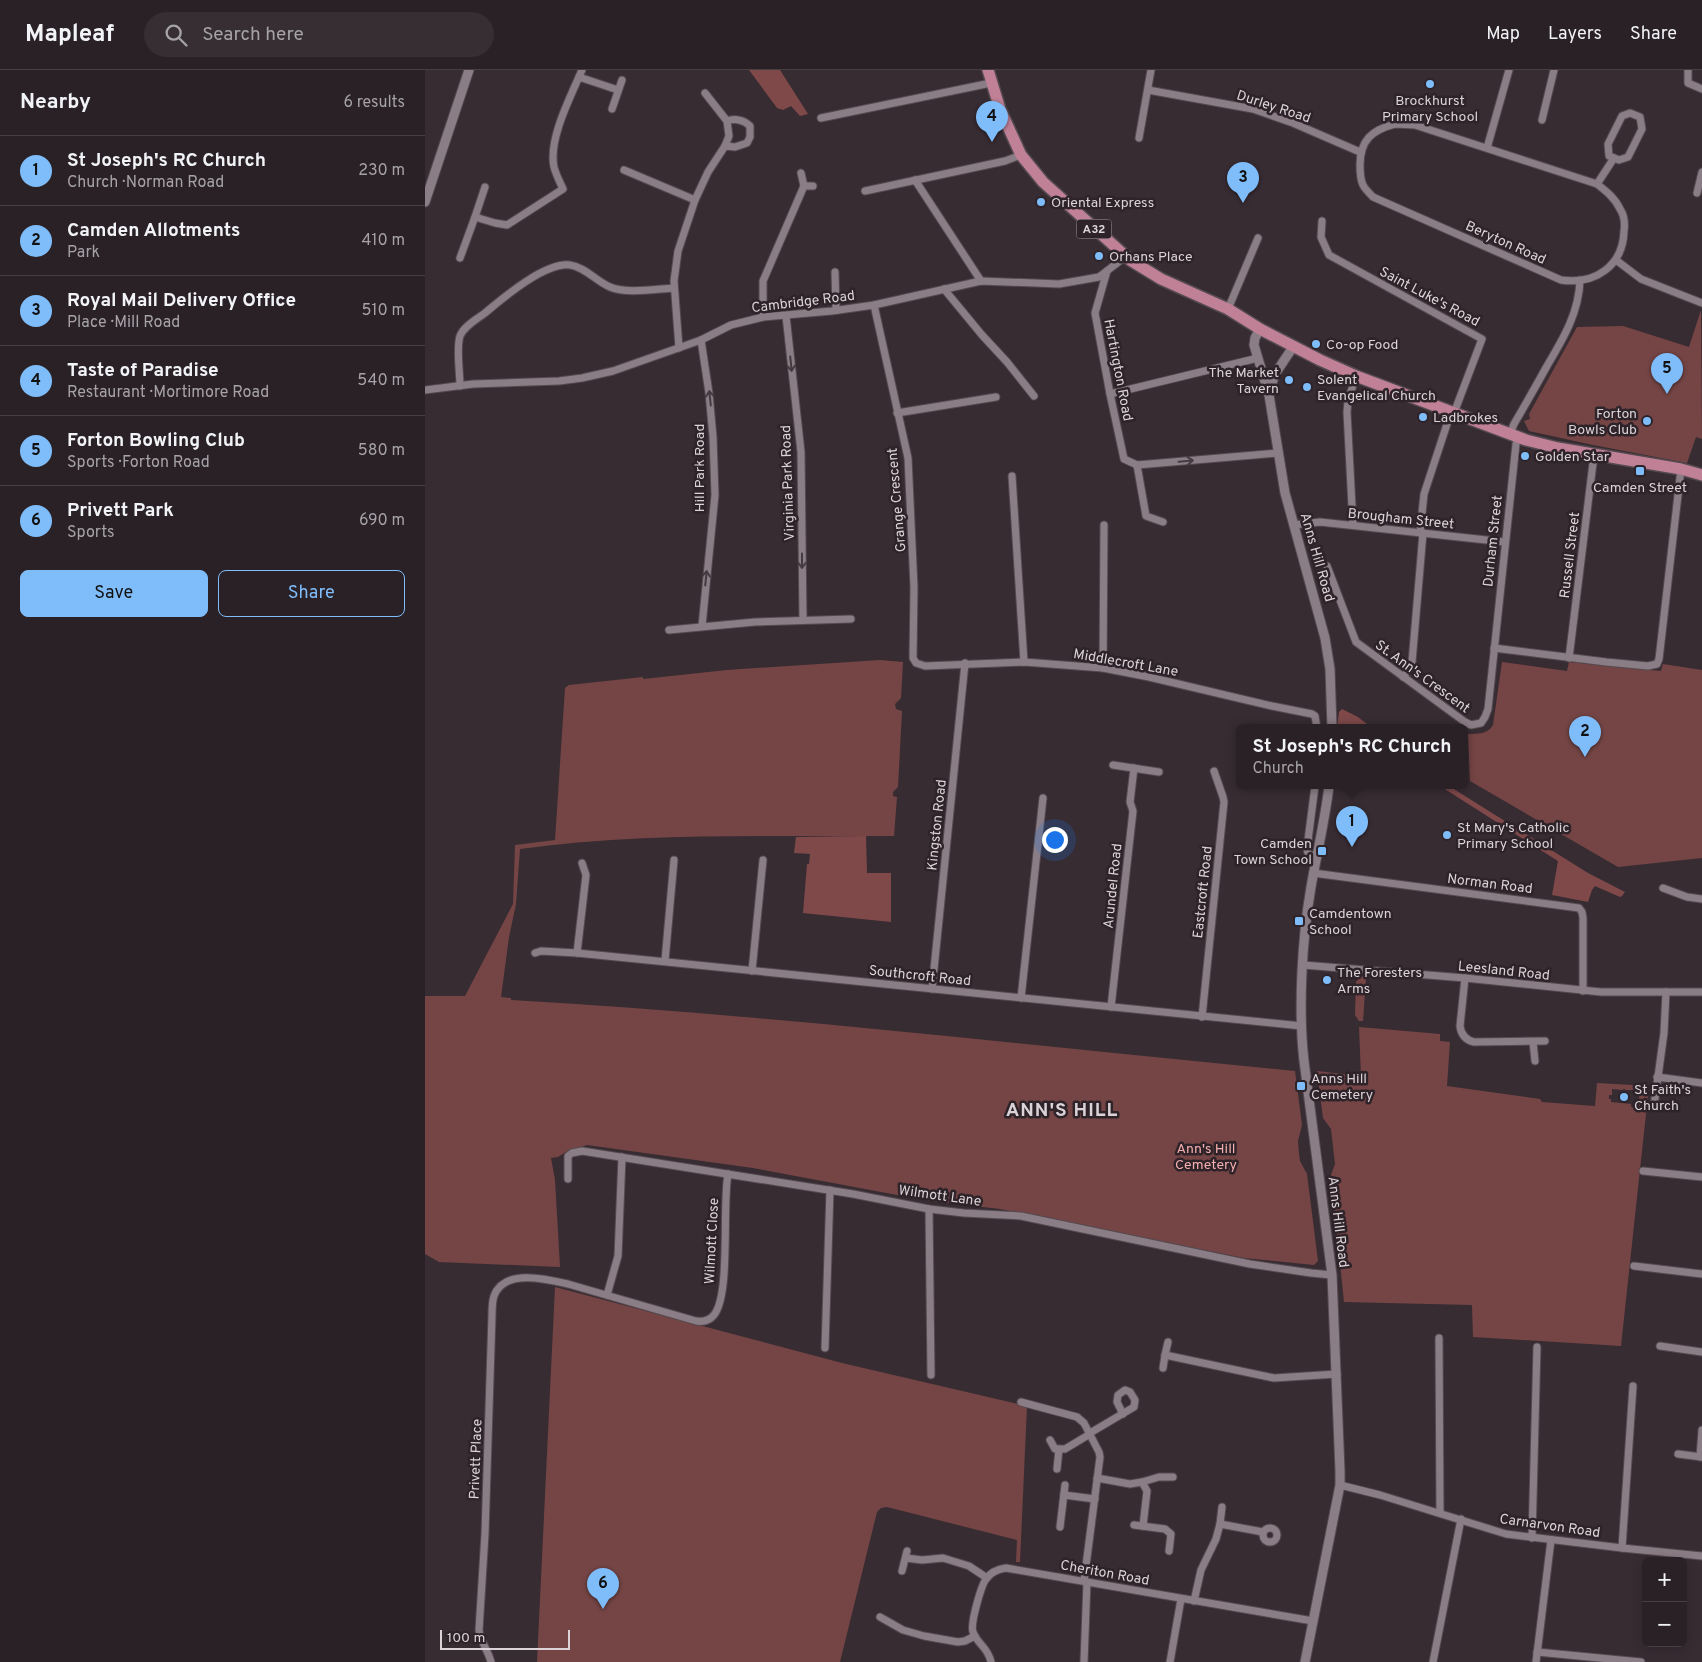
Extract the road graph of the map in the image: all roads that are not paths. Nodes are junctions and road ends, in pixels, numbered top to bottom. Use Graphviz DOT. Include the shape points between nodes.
graph roads {
  1 [pos="469,70"];
  2 [pos="988,70"];
  3 [pos="1151,70"];
  4 [pos="1509,70"];
  5 [pos="1554,70"];
  6 [pos="1689,70"];
  7 [pos="581,73"];
  8 [pos="622,80"];
  9 [pos="991,83"];
  10 [pos="1702,89"];
  11 [pos="618,90"];
  12 [pos="1148,90"];
  13 [pos="705,93"];
  14 [pos="612,109"];
  15 [pos="821,118"];
  16 [pos="1541,120"];
  17 [pos="727,121"];
  18 [pos="1139,138"];
  19 [pos="725,146"];
  20 [pos="1487,148"];
  21 [pos="1360,152"];
  22 [pos="1021,155"];
  23 [pos="1614,158"];
  24 [pos="624,170"];
  25 [pos="1702,172"];
  26 [pos="801,173"];
  27 [pos="915,180"];
  28 [pos="1597,184"];
  29 [pos="804,186"];
  30 [pos="813,186"];
  31 [pos="485,187"];
  32 [pos="563,189"];
  33 [pos="865,191"];
  34 [pos="1697,193"];
  35 [pos="568,197"];
  36 [pos="695,200"];
  37 [pos="425,202"];
  38 [pos="475,218"];
  39 [pos="1322,220"];
  40 [pos="1258,238"];
  41 [pos="1125,256"];
  42 [pos="460,258"];
  43 [pos="1615,260"];
  44 [pos="1107,271"];
  45 [pos="835,272"];
  46 [pos="1580,280"];
  47 [pos="981,281"];
  48 [pos="674,288"];
  49 [pos="944,288"];
  50 [pos="1702,303"];
  51 [pos="873,305"];
  52 [pos="1228,309"];
  53 [pos="836,310"];
  54 [pos="786,316"];
  55 [pos="763,317"];
  56 [pos="1260,329"];
  57 [pos="701,340"];
  58 [pos="1293,347"];
  59 [pos="679,348"];
  60 [pos="1258,358"];
  61 [pos="1356,376"];
  62 [pos="460,386"];
  63 [pos="425,390"];
  64 [pos="1110,394"];
  65 [pos="1269,395"];
  66 [pos="1034,396"];
  67 [pos="995,397"];
  68 [pos="1452,412"];
  69 [pos="897,413"];
  70 [pos="1514,435"];
  71 [pos="1277,453"];
  72 [pos="1594,455"];
  73 [pos="1137,465"];
  74 [pos="1681,469"];
  75 [pos="1702,475"];
  76 [pos="1012,476"];
  77 [pos="1163,522"];
  78 [pos="1104,525"];
  79 [pos="1294,525"];
  80 [pos="1353,525"];
  81 [pos="1422,533"];
  82 [pos="1505,542"];
  83 [pos="1327,566"];
  84 [pos="851,618"];
  85 [pos="803,620"];
  86 [pos="702,626"];
  87 [pos="669,630"];
  88 [pos="1493,648"];
  89 [pos="1569,658"];
  90 [pos="1024,662"];
  91 [pos="917,664"];
  92 [pos="965,664"];
  93 [pos="1103,668"];
  94 [pos="1403,677"];
  95 [pos="1316,724"];
  96 [pos="1332,724"];
  97 [pos="1113,765"];
  98 [pos="1134,768"];
  99 [pos="1214,771"];
  100 [pos="1159,772"];
  101 [pos="1315,789"];
  102 [pos="1329,789"];
  103 [pos="1043,798"];
  104 [pos="1317,858"];
  105 [pos="674,860"];
  106 [pos="763,860"];
  107 [pos="582,863"];
  108 [pos="1313,873"];
  109 [pos="1663,888"];
  110 [pos="1702,899"];
  111 [pos="535,953"];
  112 [pos="577,953"];
  113 [pos="665,961"];
  114 [pos="1303,965"];
  115 [pos="753,970"];
  116 [pos="1465,978"];
  117 [pos="932,989"];
  118 [pos="1583,991"];
  119 [pos="1666,992"];
  120 [pos="1702,992"];
  121 [pos="1021,998"];
  122 [pos="1111,1007"];
  123 [pos="1202,1017"];
  124 [pos="1302,1026"];
  125 [pos="1545,1041"];
  126 [pos="1533,1042"];
  127 [pos="1535,1061"];
  128 [pos="1657,1077"];
  129 [pos="1702,1083"];
  130 [pos="1653,1106"];
  131 [pos="622,1157"];
  132 [pos="1643,1171"];
  133 [pos="728,1174"];
  134 [pos="1702,1178"];
  135 [pos="568,1179"];
  136 [pos="830,1190"];
  137 [pos="929,1208"];
  138 [pos="1635,1266"];
  139 [pos="1702,1274"];
  140 [pos="1332,1275"];
  141 [pos="529,1279"];
  142 [pos="607,1295"];
  143 [pos="1439,1338"];
  144 [pos="1168,1342"];
  145 [pos="1660,1346"];
  146 [pos="1537,1347"];
  147 [pos="825,1348"];
  148 [pos="1702,1352"];
  149 [pos="1165,1355"];
  150 [pos="1163,1368"];
  151 [pos="1337,1374"];
  152 [pos="931,1375"];
  153 [pos="1633,1386"];
  154 [pos="1021,1402"];
  155 [pos="1123,1414"];
  156 [pos="1702,1430"];
  157 [pos="1090,1434"];
  158 [pos="1050,1440"];
  159 [pos="1059,1449"];
  160 [pos="1678,1454"];
  161 [pos="1701,1457"];
  162 [pos="1057,1469"];
  163 [pos="1173,1477"];
  164 [pos="1097,1478"];
  165 [pos="1142,1482"];
  166 [pos="1065,1485"];
  167 [pos="1340,1486"];
  168 [pos="1064,1495"];
  169 [pos="1095,1499"];
  170 [pos="1222,1507"];
  171 [pos="1440,1513"];
  172 [pos="1461,1520"];
  173 [pos="1220,1524"];
  174 [pos="1134,1525"];
  175 [pos="1143,1526"];
  176 [pos="1060,1527"];
  177 [pos="1263,1532"];
  178 [pos="1532,1538"];
  179 [pos="1551,1540"];
  180 [pos="1622,1548"];
  181 [pos="1169,1551"];
  182 [pos="1702,1556"];
  183 [pos="902,1571"];
  184 [pos="987,1578"];
  185 [pos="1086,1581"];
  186 [pos="1181,1599"];
  187 [pos="1194,1601"];
  188 [pos="880,1617"];
  189 [pos="1313,1621"];
  190 [pos="975,1636"];
  191 [pos="1537,1652"];
  192 [pos="491,1662"];
  193 [pos="991,1662"];
  194 [pos="1084,1662"];
  195 [pos="1170,1662"];
  196 [pos="1305,1662"];
  197 [pos="1433,1662"];
  198 [pos="1536,1662"];
  199 [pos="1641,1662"];
  1 -- 37 [label="street"];
  2 -- 9 [label="main road, A32"];
  3 -- 12 [label="street"];
  4 -- 20 [label="street"];
  5 -- 16 [label="street"];
  6 -- 10 [label="street" via="1688,83"];
  7 -- 11 [label="street"];
  7 -- 32 [label="street" via="554,146 554,166"];
  8 -- 11 [label="street"];
  9 -- 15 [label="street"];
  9 -- 22 [label="main road, A32"];
  11 -- 14 [label="street"];
  12 -- 18 [label="street"];
  12 -- 21 [label="street, Durley Road" via="1253,109"];
  13 -- 17 [label="street"];
  17 -- 19 [label="street" via="729,136"];
  17 -- 19 [label="street" via="745,122 751,132 744,144"];
  19 -- 36 [label="street"];
  20 -- 21 [label="street, Beryton Road" via="1415,125 1395,124 1371,135"];
  20 -- 28 [label="street, Beryton Road"];
  21 -- 46 [label="street, Beryton Road" via="1363,186 1373,197 1561,280"];
  22 -- 27 [label="street"];
  22 -- 41 [label="main road, A32" via="1043,182"];
  23 -- 23 [label="street" via="1609,156 1608,144 1622,116 1630,113 1640,116 1642,129 1628,157"];
  23 -- 28 [label="street"];
  24 -- 36 [label="street"];
  25 -- 34 [label="street"];
  26 -- 29 [label="street"];
  27 -- 33 [label="street"];
  27 -- 47 [label="street"];
  28 -- 43 [label="street, Beryton Road" via="1612,196 1625,225 1621,250"];
  29 -- 30 [label="street"];
  29 -- 55 [label="street" via="763,280"];
  31 -- 38 [label="street"];
  32 -- 35 [label="street"];
  32 -- 38 [label="street" via="507,225"];
  36 -- 48 [label="street" via="678,251"];
  38 -- 42 [label="street"];
  39 -- 68 [label="street, Saint Luke's Road" via="1321,237 1329,255 1482,338"];
  40 -- 52 [label="street"];
  41 -- 44 [label="street, Cambridge Road"];
  41 -- 52 [label="main road, A32" via="1161,279"];
  43 -- 46 [label="street, Beryton Road" via="1599,275"];
  43 -- 50 [label="street" via="1641,279"];
  44 -- 47 [label="street, Cambridge Road" via="1099,276 1059,284"];
  44 -- 64 [label="street, Hartington Road" via="1095,313"];
  45 -- 53 [label="street"];
  46 -- 70 [label="street, Durham Street" via="1576,307 1566,334 1514,424"];
  47 -- 49 [label="street, Cambridge Road"];
  48 -- 59 [label="street"];
  48 -- 62 [label="street" via="615,289 575,267 562,265 550,269 510,292 464,331 459,342"];
  49 -- 51 [label="street, Cambridge Road"];
  49 -- 66 [label="street"];
  51 -- 53 [label="street, Cambridge Road"];
  51 -- 69 [label="street, Grange Crescent"];
  52 -- 56 [label="main road, A32"];
  53 -- 54 [label="street, Cambridge Road"];
  54 -- 55 [label="street, Cambridge Road"];
  54 -- 85 [label="street, Virginia Park Road, one-way" via="801,452"];
  55 -- 57 [label="street, Cambridge Road" via="731,324"];
  56 -- 58 [label="main road, A32"];
  56 -- 60 [label="street, Anns Hill Road" via="1254,342"];
  57 -- 59 [label="street, Cambridge Road"];
  86 -- 57 [label="street, Hill Park Road, one-way" via="715,495 713,437"];
  58 -- 61 [label="main road, A32"];
  58 -- 65 [label="street, Anns Hill Road" via="1275,374"];
  59 -- 62 [label="street, Cambridge Road" via="582,378"];
  60 -- 64 [label="street"];
  60 -- 65 [label="street, Anns Hill Road"];
  61 -- 68 [label="main road, A32"];
  61 -- 80 [label="street" via="1347,412"];
  62 -- 63 [label="street, Cambridge Road"];
  64 -- 73 [label="street, Hartington Road" via="1124,460"];
  65 -- 71 [label="street, Anns Hill Road"];
  67 -- 69 [label="street"];
  68 -- 70 [label="main road, A32"];
  68 -- 81 [label="street" via="1424,494"];
  69 -- 91 [label="street, Grange Crescent" via="909,468 914,578 913,658"];
  70 -- 72 [label="main road, A32" via="1551,447"];
  70 -- 82 [label="street, Durham Street"];
  73 -- 71 [label="street, one-way"];
  71 -- 79 [label="street, Anns Hill Road"];
  72 -- 74 [label="main road, A32"];
  72 -- 89 [label="street, Russell Street"];
  73 -- 77 [label="street" via="1146,516"];
  74 -- 75 [label="main road, A32"];
  74 -- 89 [label="street" via="1657,664 1648,666"];
  76 -- 90 [label="street"];
  78 -- 93 [label="street"];
  79 -- 80 [label="street, Brougham Street" via="1320,522"];
  79 -- 96 [label="street, Anns Hill Road" via="1325,638 1330,669"];
  80 -- 81 [label="street, Brougham Street"];
  81 -- 82 [label="street, Brougham Street"];
  81 -- 94 [label="street" via="1412,662"];
  82 -- 88 [label="street, Durham Street"];
  83 -- 94 [label="street, St. Ann's Crescent" via="1356,642"];
  84 -- 85 [label="street"];
  85 -- 86 [label="street"];
  86 -- 87 [label="street"];
  88 -- 89 [label="street"];
  88 -- 94 [label="street, St. Ann's Crescent" via="1488,709 1481,723 1471,725 1465,722"];
  90 -- 92 [label="street, Middlecroft Lane"];
  90 -- 93 [label="street, Middlecroft Lane"];
  91 -- 92 [label="street, Middlecroft Lane"];
  92 -- 117 [label="street, Kingston Road"];
  93 -- 95 [label="street, Middlecroft Lane" via="1311,714 1315,716"];
  97 -- 98 [label="street"];
  98 -- 100 [label="street"];
  98 -- 122 [label="street, Arundel Road" via="1130,802 1133,811"];
  99 -- 123 [label="street, Eastcroft Road" via="1224,802"];
  101 -- 104 [label="street" via="1307,848 1308,854"];
  102 -- 104 [label="street, Anns Hill Road"];
  103 -- 121 [label="street"];
  104 -- 108 [label="street, Anns Hill Road"];
  105 -- 113 [label="street"];
  106 -- 115 [label="street"];
  107 -- 112 [label="street" via="586,875"];
  108 -- 114 [label="street, Anns Hill Road"];
  108 -- 118 [label="street, Norman Road" via="1579,908 1583,918"];
  109 -- 110 [label="street"];
  111 -- 112 [label="street, Southcroft Road"];
  112 -- 113 [label="street, Southcroft Road"];
  113 -- 115 [label="street, Southcroft Road"];
  114 -- 116 [label="street, Leesland Road"];
  114 -- 124 [label="street, Anns Hill Road"];
  115 -- 117 [label="street, Southcroft Road"];
  116 -- 118 [label="street, Leesland Road"];
  116 -- 126 [label="street" via="1460,1026 1465,1038 1474,1042"];
  117 -- 121 [label="street, Southcroft Road"];
  118 -- 119 [label="street, Leesland Road"];
  119 -- 120 [label="street, Leesland Road"];
  119 -- 128 [label="street"];
  121 -- 122 [label="street, Southcroft Road"];
  122 -- 123 [label="street, Southcroft Road"];
  123 -- 124 [label="street, Southcroft Road"];
  124 -- 140 [label="street, Anns Hill Road" via="1303,1056"];
  125 -- 126 [label="street"];
  126 -- 127 [label="street"];
  128 -- 129 [label="street"];
  128 -- 130 [label="street"];
  131 -- 133 [label="street, Wilmott Lane"];
  131 -- 135 [label="street, Wilmott Lane" via="582,1151 572,1153 567,1158"];
  131 -- 142 [label="street" via="618,1256"];
  132 -- 134 [label="street"];
  133 -- 136 [label="street, Wilmott Lane"];
  133 -- 142 [label="street, Wilmott Close" via="723,1286 712,1318 696,1322"];
  136 -- 137 [label="street, Wilmott Lane"];
  136 -- 147 [label="street"];
  137 -- 140 [label="street, Wilmott Lane" via="1021,1216 1250,1264"];
  137 -- 152 [label="street"];
  138 -- 139 [label="street"];
  140 -- 151 [label="street, Anns Hill Road"];
  141 -- 142 [label="street, Wilmott Close" via="555,1281"];
  141 -- 192 [label="street, Privett Place" via="506,1282 496,1293 493,1305 479,1630"];
  143 -- 171 [label="street"];
  144 -- 149 [label="street"];
  145 -- 148 [label="street"];
  146 -- 178 [label="street"];
  149 -- 150 [label="street"];
  149 -- 151 [label="street" via="1275,1378"];
  151 -- 167 [label="street, Anns Hill Road"];
  153 -- 180 [label="street"];
  154 -- 157 [label="street" via="1077,1417"];
  155 -- 157 [label="street"];
  156 -- 161 [label="street"];
  157 -- 159 [label="street" via="1065,1450"];
  157 -- 164 [label="street" via="1100,1457"];
  158 -- 159 [label="street" via="1055,1449"];
  159 -- 162 [label="street"];
  160 -- 161 [label="street"];
  163 -- 165 [label="street"];
  164 -- 165 [label="street" via="1130,1484"];
  164 -- 169 [label="street"];
  165 -- 175 [label="street" via="1147,1491"];
  166 -- 168 [label="street"];
  167 -- 171 [label="street, Carnarvon Road"];
  167 -- 189 [label="street, Anns Hill Road"];
  168 -- 169 [label="street"];
  168 -- 176 [label="street"];
  169 -- 185 [label="street"];
  170 -- 173 [label="street"];
  171 -- 172 [label="street, Carnarvon Road"];
  172 -- 178 [label="street, Carnarvon Road"];
  172 -- 197 [label="street"];
  173 -- 177 [label="street"];
  173 -- 187 [label="street" via="1201,1570"];
  174 -- 175 [label="street"];
  175 -- 181 [label="street" via="1165,1529 1171,1534"];
  178 -- 179 [label="street, Carnarvon Road"];
  179 -- 180 [label="street, Carnarvon Road"];
  179 -- 191 [label="street"];
  180 -- 182 [label="street, Carnarvon Road"];
  183 -- 184 [label="street" via="906,1554 922,1560 943,1558 969,1566"];
  184 -- 185 [label="street, Cheriton Road" via="998,1569 1006,1568"];
  184 -- 190 [label="street" via="973,1624"];
  185 -- 186 [label="street, Cheriton Road"];
  185 -- 194 [label="street"];
  186 -- 187 [label="street, Cheriton Road"];
  186 -- 195 [label="street"];
  187 -- 189 [label="street, Cheriton Road"];
  188 -- 190 [label="street" via="908,1631 945,1640 962,1642"];
  189 -- 196 [label="street, Anns Hill Road"];
  190 -- 193 [label="street" via="986,1648"];
  191 -- 198 [label="street"];
  191 -- 199 [label="street"];
}
